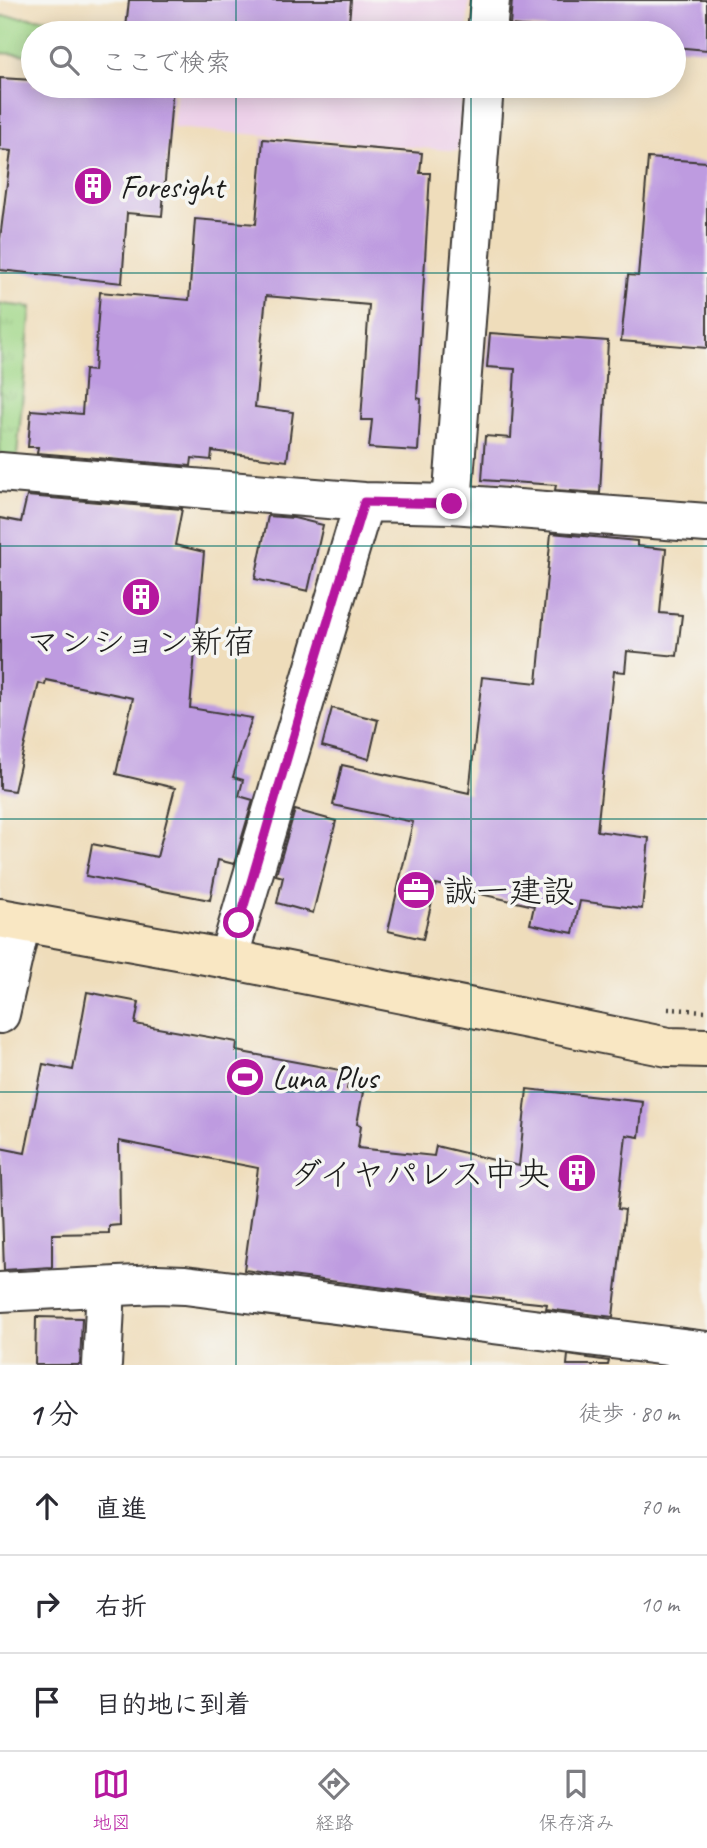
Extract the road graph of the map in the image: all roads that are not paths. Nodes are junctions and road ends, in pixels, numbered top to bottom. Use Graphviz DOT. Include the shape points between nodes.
graph roads {
  1 [pos="489,0"];
  2 [pos="488,21"];
  3 [pos="483,98"];
  4 [pos="0,472"];
  5 [pos="364,502"];
  6 [pos="452,504"];
  7 [pos="707,523"];
  8 [pos="10,920"];
  9 [pos="228,959"];
  10 [pos="0,1014"];
  11 [pos="707,1048"];
  12 [pos="106,1287"];
  13 [pos="0,1292"];
  14 [pos="707,1351"];
  15 [pos="102,1365"];
  1 -- 2 [label="street"];
  3 -- 6 [label="street"];
  4 -- 5 [label="street"];
  5 -- 6 [label="street"];
  5 -- 9 [label="street"];
  6 -- 7 [label="street"];
  8 -- 9 [label="street"];
  8 -- 10 [label="street"];
  9 -- 11 [label="street" via="668,1046"];
  12 -- 13 [label="street"];
  12 -- 14 [label="street" via="185,1284"];
  12 -- 15 [label="street"];
}
